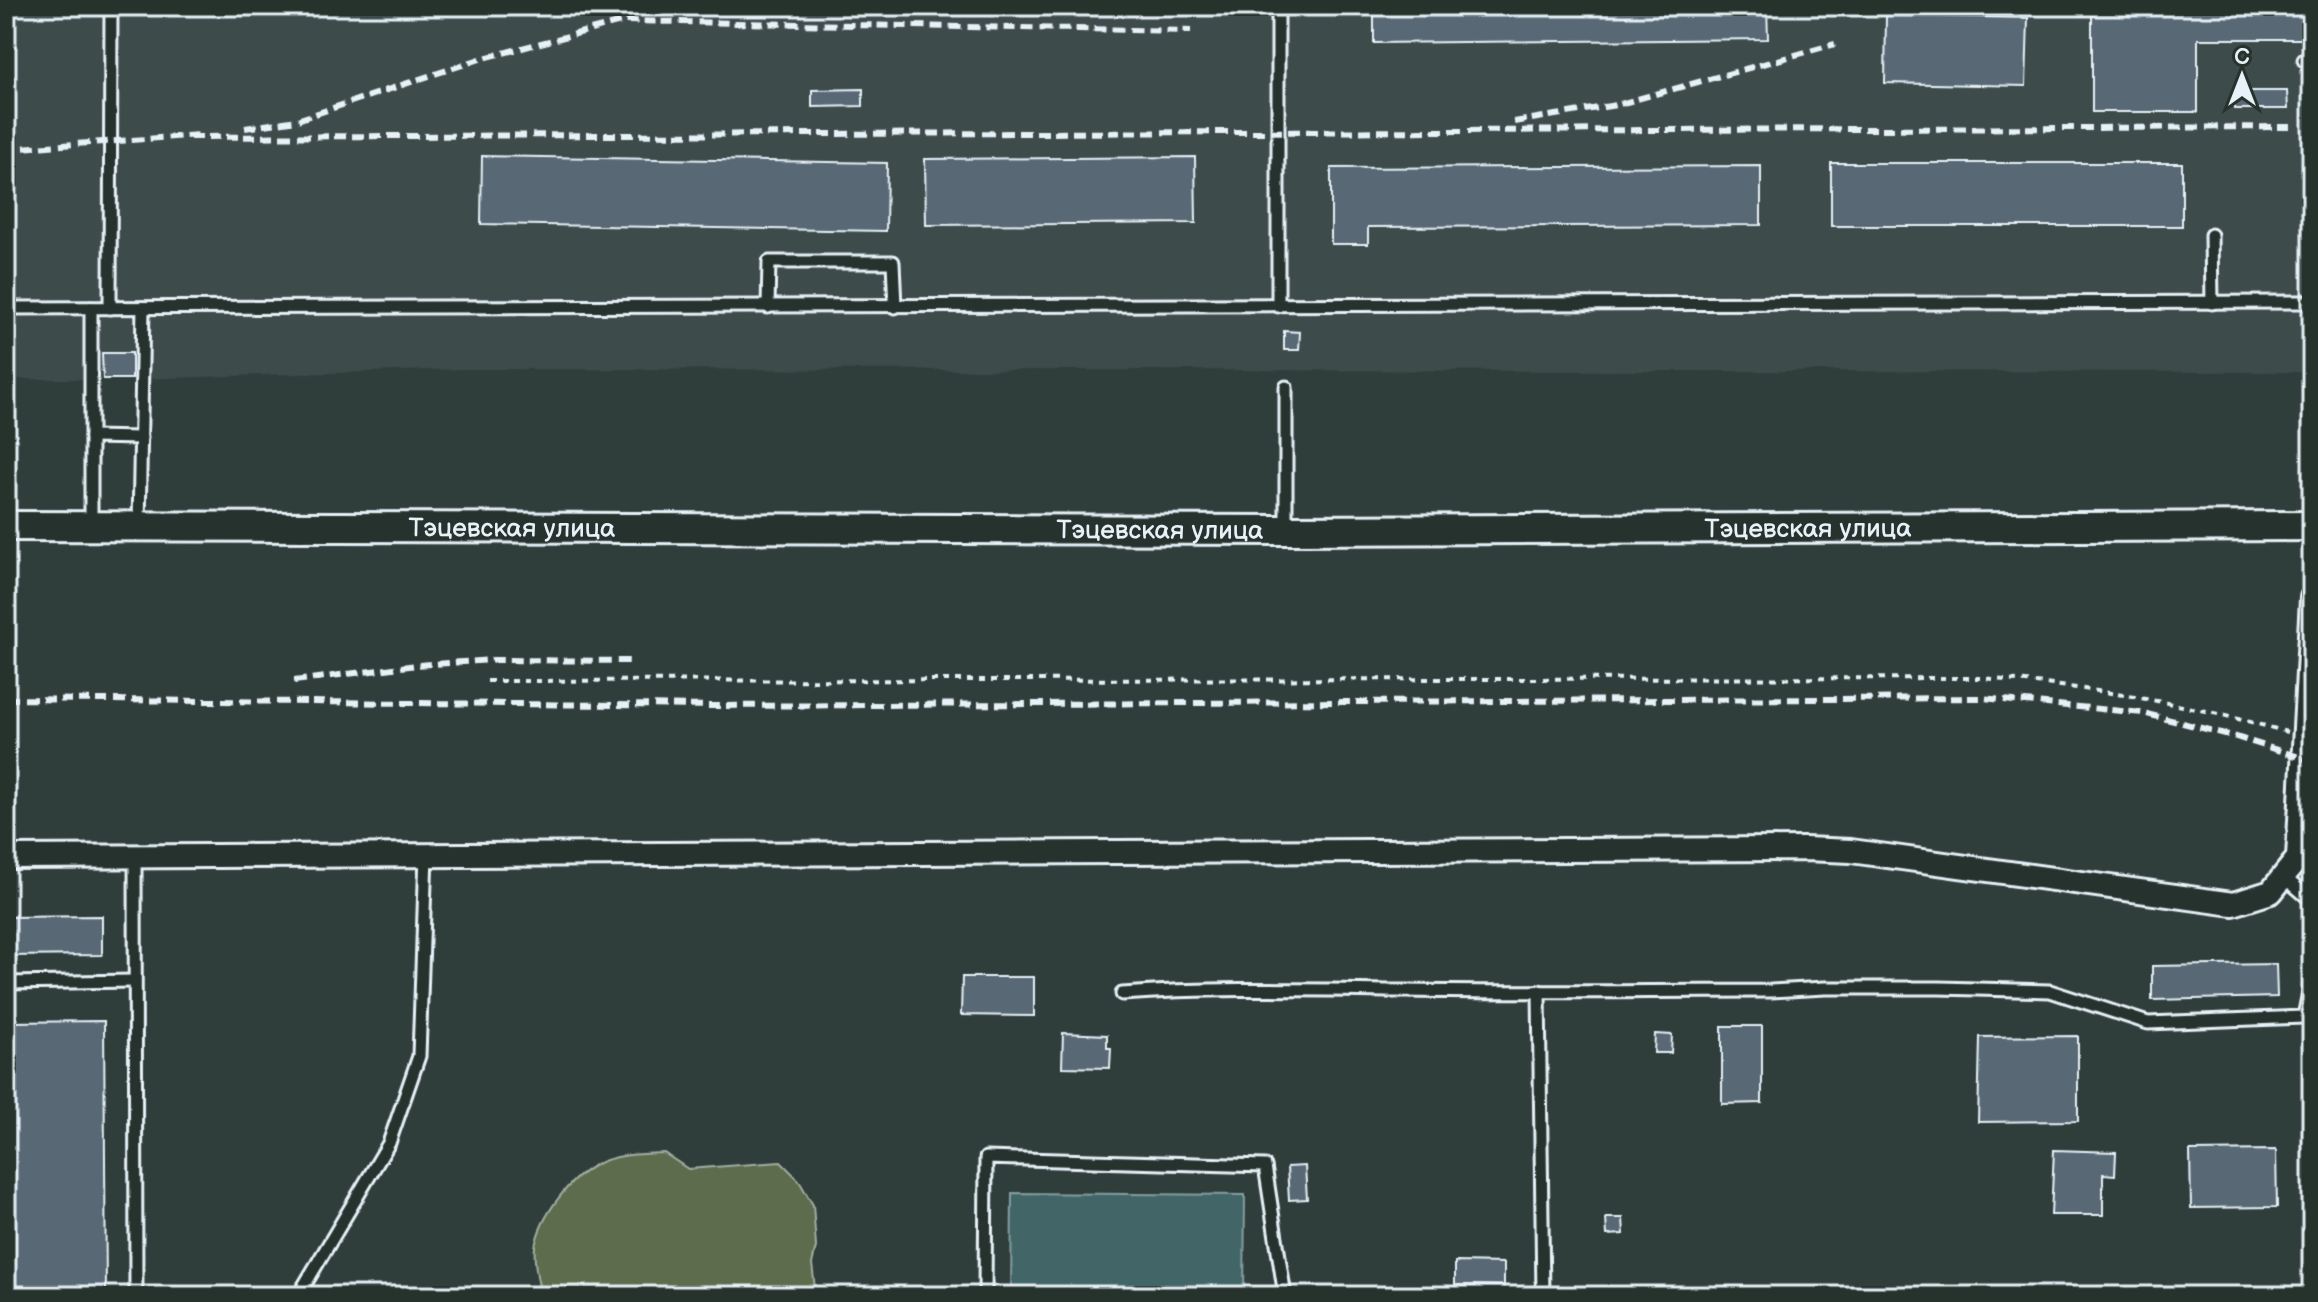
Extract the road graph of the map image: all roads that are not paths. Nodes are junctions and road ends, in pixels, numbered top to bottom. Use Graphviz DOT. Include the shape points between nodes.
graph roads {
  1 [pos="111,6"];
  2 [pos="1278,6"];
  3 [pos="2211,235"];
  4 [pos="2312,302"];
  5 [pos="2212,303"];
  6 [pos="1278,306"];
  7 [pos="768,307"];
  8 [pos="895,307"];
  9 [pos="6,308"];
  10 [pos="91,308"];
  11 [pos="110,308"];
  12 [pos="143,308"];
  13 [pos="1286,387"];
  14 [pos="91,437"];
  15 [pos="141,438"];
  16 [pos="6,526"];
  17 [pos="91,526"];
  18 [pos="139,526"];
  19 [pos="2312,526"];
  20 [pos="1286,530"];
  21 [pos="2312,598"];
  22 [pos="426,854"];
  23 [pos="135,856"];
  24 [pos="6,857"];
  25 [pos="2283,876"];
  26 [pos="2312,934"];
  27 [pos="2312,977"];
  28 [pos="134,981"];
  29 [pos="6,983"];
  30 [pos="1539,991"];
  31 [pos="1122,994"];
  32 [pos="2309,1004"];
  33 [pos="136,1296"];
  34 [pos="298,1296"];
  35 [pos="985,1296"];
  36 [pos="1285,1296"];
  37 [pos="1543,1296"];
  1 -- 11 [label="lane"];
  2 -- 6 [label="lane"];
  3 -- 5 [label="lane"];
  4 -- 5 [label="lane"];
  5 -- 6 [label="lane"];
  6 -- 8 [label="lane"];
  7 -- 8 [label="lane"];
  7 -- 8 [label="lane" via="769,262 893,262"];
  7 -- 12 [label="lane"];
  9 -- 10 [label="lane"];
  10 -- 11 [label="lane"];
  10 -- 14 [label="lane"];
  11 -- 12 [label="lane"];
  12 -- 15 [label="lane"];
  13 -- 20 [label="lane"];
  14 -- 15 [label="lane"];
  14 -- 17 [label="lane"];
  15 -- 18 [label="lane"];
  16 -- 17 [label="street, Тэцевская улица"];
  17 -- 18 [label="street, Тэцевская улица"];
  18 -- 20 [label="street, Тэцевская улица"];
  19 -- 20 [label="street, Тэцевская улица"];
  21 -- 25 [label="street" via="2298,858"];
  22 -- 23 [label="street"];
  22 -- 25 [label="street" via="1805,849 2233,904 2271,892"];
  22 -- 34 [label="lane" via="419,1056 389,1143"];
  23 -- 24 [label="street"];
  23 -- 28 [label="lane"];
  25 -- 26 [label="lane" via="2311,900"];
  27 -- 32 [label="lane"];
  28 -- 29 [label="lane"];
  28 -- 33 [label="lane"];
  30 -- 31 [label="lane"];
  30 -- 32 [label="lane" via="2050,991 2148,1023 2304,1017"];
  30 -- 37 [label="lane"];
  35 -- 36 [label="lane" via="986,1158 1265,1166"];
}
